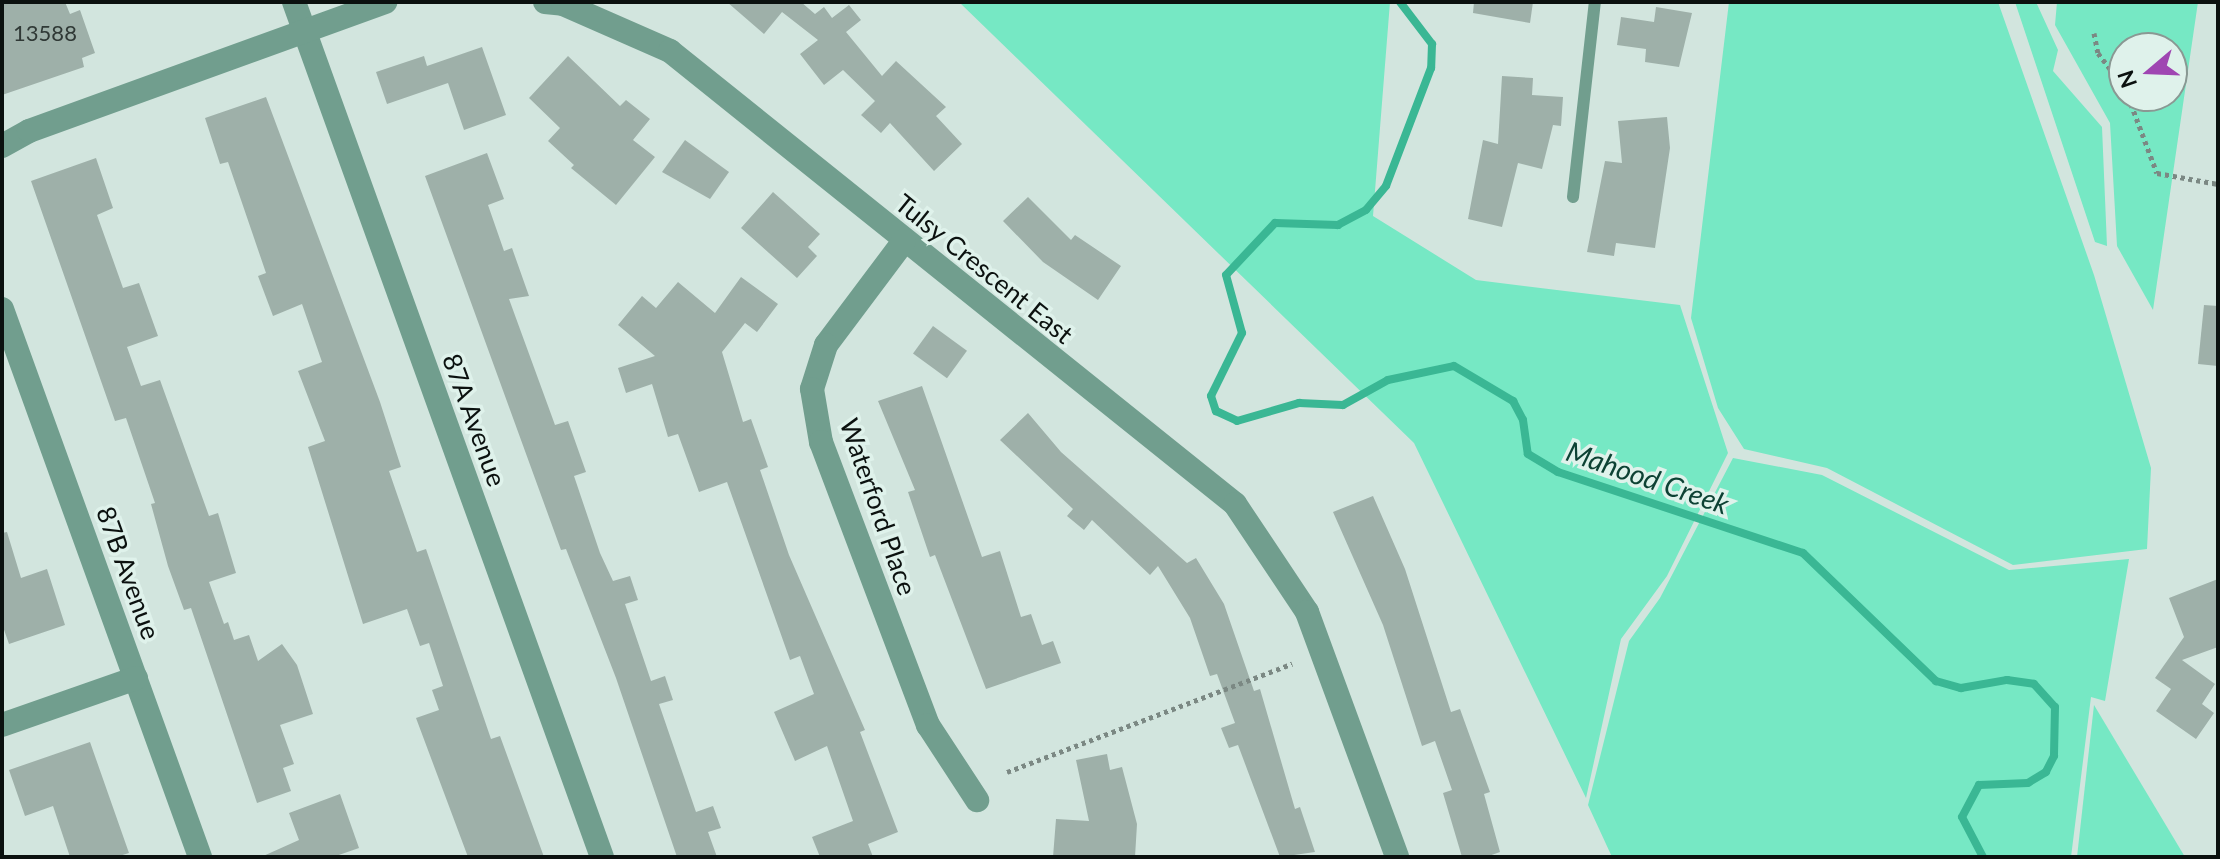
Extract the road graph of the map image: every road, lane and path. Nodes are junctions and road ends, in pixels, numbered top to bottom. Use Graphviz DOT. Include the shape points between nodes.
graph roads {
  1 [pos="294,2"];
  2 [pos="385,2"];
  3 [pos="545,2"];
  4 [pos="1595,2"];
  5 [pos="304,30"];
  6 [pos="2094,33"];
  7 [pos="2108,66"];
  8 [pos="2134,112"];
  9 [pos="2,146"];
  10 [pos="2218,184"];
  11 [pos="1573,197"];
  12 [pos="904,241"];
  13 [pos="2,309"];
  14 [pos="1292,664"];
  15 [pos="136,678"];
  16 [pos="2,725"];
  17 [pos="1007,772"];
  18 [pos="977,800"];
  19 [pos="200,857"];
  20 [pos="602,857"];
  21 [pos="1397,857"];
  1 -- 5 [label="street, 87A Avenue"];
  2 -- 5 [label="street"];
  3 -- 12 [label="street, Tulsy Crescent East" via="563,4 670,51"];
  4 -- 11 [label="lane"];
  5 -- 9 [label="street" via="29,131"];
  5 -- 20 [label="street, 87A Avenue"];
  6 -- 7 [label="path" via="2098,53"];
  8 -- 10 [label="path" via="2157,173"];
  12 -- 18 [label="street, Waterford Place" via="826,345 812,389 821,442 928,725"];
  12 -- 21 [label="street, Tulsy Crescent East" via="1235,504 1307,612"];
  13 -- 15 [label="street, 87B Avenue"];
  14 -- 17 [label="path"];
  15 -- 16 [label="street"];
  15 -- 19 [label="street, 87B Avenue"];
}
